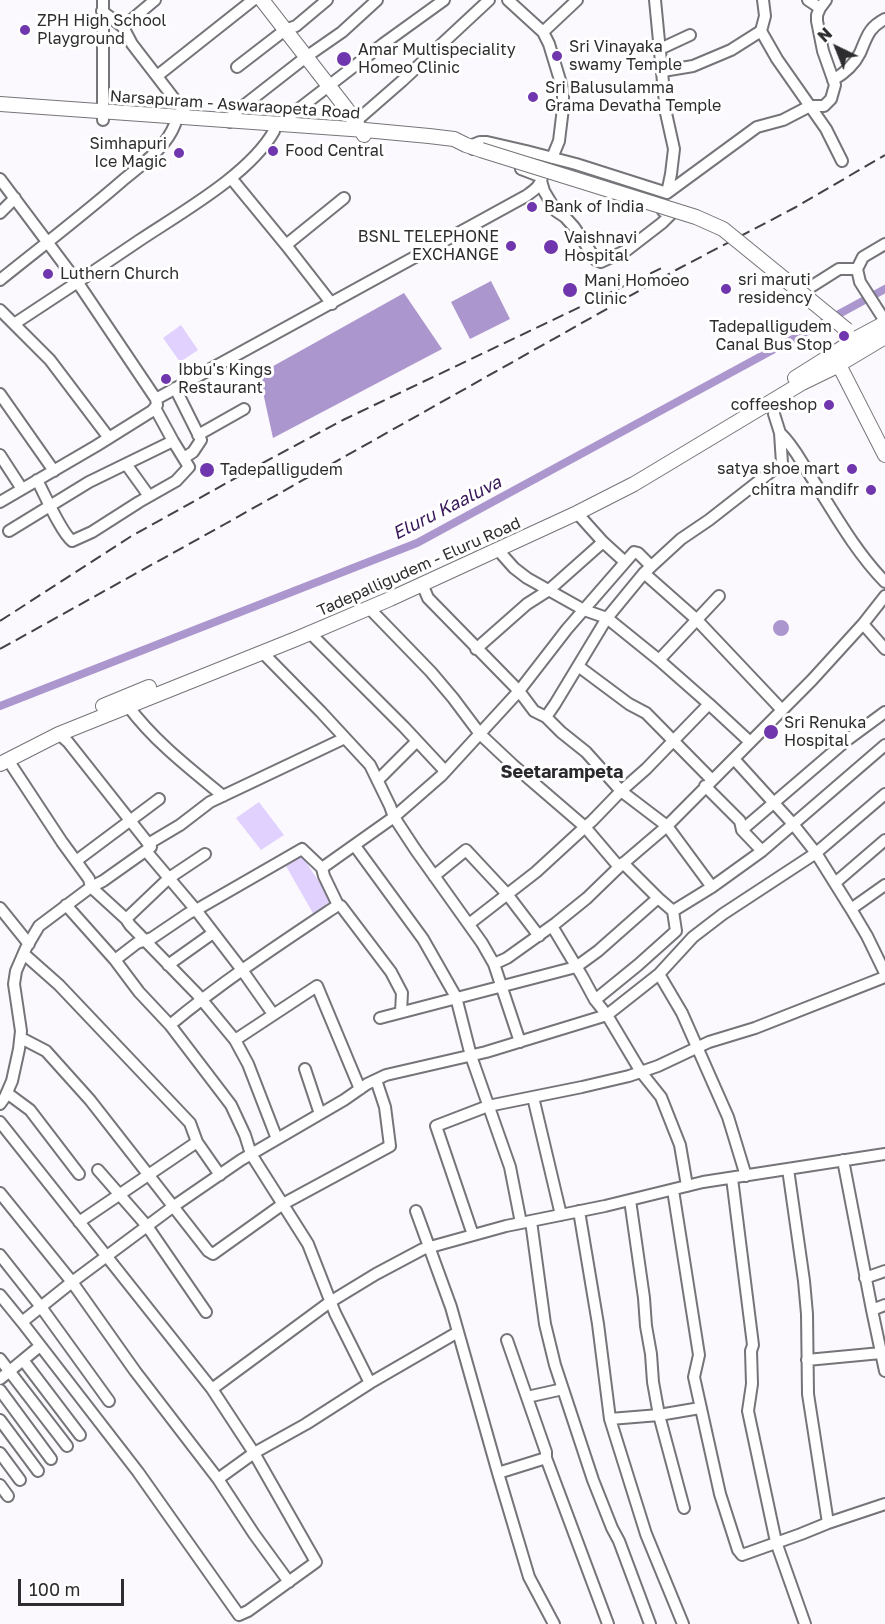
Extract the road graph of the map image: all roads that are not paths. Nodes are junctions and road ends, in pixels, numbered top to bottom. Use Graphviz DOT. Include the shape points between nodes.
graph roads {
  1 [pos="155,0"];
  2 [pos="253,0"];
  3 [pos="262,0"];
  4 [pos="327,0"];
  5 [pos="377,0"];
  6 [pos="444,0"];
  7 [pos="489,0"];
  8 [pos="508,0"];
  9 [pos="577,0"];
  10 [pos="655,0"];
  11 [pos="763,0"];
  12 [pos="808,0"];
  13 [pos="823,4"];
  14 [pos="103,5"];
  15 [pos="885,19"];
  16 [pos="123,27"];
  17 [pos="285,30"];
  18 [pos="543,32"];
  19 [pos="761,32"];
  20 [pos="690,35"];
  21 [pos="660,49"];
  22 [pos="306,57"];
  23 [pos="237,67"];
  24 [pos="663,71"];
  25 [pos="157,76"];
  26 [pos="833,80"];
  27 [pos="328,85"];
  28 [pos="0,105"];
  29 [pos="810,106"];
  30 [pos="0,112"];
  31 [pos="104,117"];
  32 [pos="189,118"];
  33 [pos="230,122"];
  34 [pos="175,124"];
  35 [pos="278,128"];
  36 [pos="360,129"];
  37 [pos="472,147"];
  38 [pos="552,158"];
  39 [pos="842,161"];
  40 [pos="231,178"];
  41 [pos="0,179"];
  42 [pos="542,179"];
  43 [pos="667,194"];
  44 [pos="15,198"];
  45 [pos="344,198"];
  46 [pos="0,213"];
  47 [pos="48,241"];
  48 [pos="885,244"];
  49 [pos="286,245"];
  50 [pos="857,268"];
  51 [pos="0,280"];
  52 [pos="78,283"];
  53 [pos="801,292"];
  54 [pos="332,304"];
  55 [pos="0,310"];
  56 [pos="885,322"];
  57 [pos="14,324"];
  58 [pos="885,337"];
  59 [pos="856,339"];
  60 [pos="837,362"];
  61 [pos="176,388"];
  62 [pos="0,394"];
  63 [pos="776,399"];
  64 [pos="156,403"];
  65 [pos="244,409"];
  66 [pos="780,433"];
  67 [pos="198,435"];
  68 [pos="109,438"];
  69 [pos="885,440"];
  70 [pos="173,441"];
  71 [pos="0,455"];
  72 [pos="885,455"];
  73 [pos="184,458"];
  74 [pos="126,464"];
  75 [pos="54,471"];
  76 [pos="37,480"];
  77 [pos="22,489"];
  78 [pos="149,496"];
  79 [pos="0,502"];
  80 [pos="590,502"];
  81 [pos="51,506"];
  82 [pos="577,513"];
  83 [pos="9,531"];
  84 [pos="603,542"];
  85 [pos="498,550"];
  86 [pos="625,562"];
  87 [pos="648,569"];
  88 [pos="421,581"];
  89 [pos="885,582"];
  90 [pos="549,590"];
  91 [pos="719,596"];
  92 [pos="885,596"];
  93 [pos="369,608"];
  94 [pos="584,610"];
  95 [pos="607,618"];
  96 [pos="696,619"];
  97 [pos="863,624"];
  98 [pos="310,633"];
  99 [pos="477,649"];
  100 [pos="885,649"];
  101 [pos="262,652"];
  102 [pos="659,660"];
  103 [pos="578,666"];
  104 [pos="519,692"];
  105 [pos="708,704"];
  106 [pos="128,706"];
  107 [pos="782,710"];
  108 [pos="885,712"];
  109 [pos="546,717"];
  110 [pos="59,734"];
  111 [pos="480,734"];
  112 [pos="345,738"];
  113 [pos="417,741"];
  114 [pos="673,741"];
  115 [pos="750,742"];
  116 [pos="885,745"];
  117 [pos="3,759"];
  118 [pos="734,759"];
  119 [pos="445,771"];
  120 [pos="378,780"];
  121 [pos="708,783"];
  122 [pos="621,791"];
  123 [pos="885,794"];
  124 [pos="223,796"];
  125 [pos="159,800"];
  126 [pos="773,802"];
  127 [pos="394,817"];
  128 [pos="130,822"];
  129 [pos="793,824"];
  130 [pos="667,826"];
  131 [pos="585,827"];
  132 [pos="742,830"];
  133 [pos="885,840"];
  134 [pos="355,846"];
  135 [pos="147,847"];
  136 [pos="762,851"];
  137 [pos="816,853"];
  138 [pos="205,854"];
  139 [pos="76,861"];
  140 [pos="621,865"];
  141 [pos="322,868"];
  142 [pos="434,876"];
  143 [pos="169,878"];
  144 [pos="835,883"];
  145 [pos="885,885"];
  146 [pos="91,887"];
  147 [pos="712,887"];
  148 [pos="507,894"];
  149 [pos="658,898"];
  150 [pos="338,904"];
  151 [pos="66,905"];
  152 [pos="0,908"];
  153 [pos="851,909"];
  154 [pos="196,910"];
  155 [pos="673,911"];
  156 [pos="126,919"];
  157 [pos="469,924"];
  158 [pos="552,926"];
  159 [pos="213,933"];
  160 [pos="538,936"];
  161 [pos="144,940"];
  162 [pos="26,949"];
  163 [pos="115,960"];
  164 [pos="494,964"];
  165 [pos="168,965"];
  166 [pos="576,967"];
  167 [pos="242,970"];
  168 [pos="659,974"];
  169 [pos="885,975"];
  170 [pos="502,986"];
  171 [pos="456,998"];
  172 [pos="201,999"];
  173 [pos="595,1000"];
  174 [pos="401,1012"];
  175 [pos="273,1014"];
  176 [pos="607,1015"];
  177 [pos="380,1017"];
  178 [pos="170,1025"];
  179 [pos="21,1038"];
  180 [pos="235,1040"];
  181 [pos="520,1042"];
  182 [pos="697,1048"];
  183 [pos="471,1056"];
  184 [pos="305,1069"];
  185 [pos="641,1072"];
  186 [pos="376,1080"];
  187 [pos="360,1089"];
  188 [pos="7,1093"];
  189 [pos="533,1097"];
  190 [pos="0,1104"];
  191 [pos="488,1106"];
  192 [pos="320,1114"];
  193 [pos="0,1122"];
  194 [pos="277,1139"];
  195 [pos="197,1142"];
  196 [pos="251,1154"];
  197 [pos="885,1154"];
  198 [pos="843,1161"];
  199 [pos="788,1169"];
  200 [pos="98,1170"];
  201 [pos="79,1174"];
  202 [pos="220,1174"];
  203 [pos="149,1175"];
  204 [pos="746,1176"];
  205 [pos="732,1178"];
  206 [pos="687,1186"];
  207 [pos="674,1190"];
  208 [pos="0,1193"];
  209 [pos="118,1195"];
  210 [pos="630,1200"];
  211 [pos="283,1204"];
  212 [pos="174,1206"];
  213 [pos="416,1211"];
  214 [pos="579,1211"];
  215 [pos="561,1215"];
  216 [pos="79,1222"];
  217 [pos="526,1222"];
  218 [pos="147,1226"];
  219 [pos="472,1235"];
  220 [pos="429,1248"];
  221 [pos="0,1256"];
  222 [pos="106,1257"];
  223 [pos="885,1271"];
  224 [pos="865,1278"];
  225 [pos="72,1282"];
  226 [pos="0,1295"];
  227 [pos="330,1302"];
  228 [pos="885,1305"];
  229 [pos="41,1307"];
  230 [pos="10,1308"];
  231 [pos="872,1310"];
  232 [pos="206,1312"];
  233 [pos="0,1316"];
  234 [pos="22,1322"];
  235 [pos="458,1332"];
  236 [pos="507,1340"];
  237 [pos="40,1346"];
  238 [pos="881,1353"];
  239 [pos="0,1359"];
  240 [pos="23,1360"];
  241 [pos="807,1360"];
  242 [pos="885,1371"];
  243 [pos="5,1376"];
  244 [pos="370,1383"];
  245 [pos="212,1389"];
  246 [pos="563,1389"];
  247 [pos="0,1390"];
  248 [pos="527,1397"];
  249 [pos="109,1401"];
  250 [pos="700,1408"];
  251 [pos="659,1415"];
  252 [pos="610,1419"];
  253 [pos="0,1420"];
  254 [pos="80,1435"];
  255 [pos="67,1446"];
  256 [pos="0,1453"];
  257 [pos="254,1453"];
  258 [pos="546,1458"];
  259 [pos="51,1459"];
  260 [pos="38,1471"];
  261 [pos="498,1473"];
  262 [pos="218,1479"];
  263 [pos="20,1480"];
  264 [pos="0,1485"];
  265 [pos="8,1496"];
  266 [pos="885,1504"];
  267 [pos="684,1508"];
  268 [pos="828,1523"];
  269 [pos="776,1542"];
  270 [pos="289,1582"];
  271 [pos="554,1624"];
  272 [pos="608,1624"];
  273 [pos="650,1624"];
  274 [pos="683,1624"];
  275 [pos="805,1624"];
  1 -- 16 [label="street"];
  2 -- 25 [label="street"];
  3 -- 17 [label="main road"];
  4 -- 17 [label="street" via="296,26"];
  5 -- 22 [label="street" via="342,32"];
  6 -- 27 [label="street"];
  7 -- 36 [label="street" via="402,81"];
  8 -- 18 [label="street"];
  9 -- 18 [label="street"];
  10 -- 21 [label="street"];
  11 -- 19 [label="street"];
  12 -- 13 [label="street"];
  13 -- 26 [label="street" via="817,21"];
  14 -- 16 [label="street"];
  14 -- 31 [label="street"];
  15 -- 26 [label="street" via="866,36 851,67"];
  16 -- 25 [label="street"];
  17 -- 22 [label="main road"];
  17 -- 23 [label="street"];
  18 -- 38 [label="street" via="563,90 559,141"];
  19 -- 24 [label="street" via="693,66"];
  19 -- 29 [label="street"];
  20 -- 21 [label="street"];
  21 -- 24 [label="street"];
  22 -- 27 [label="main road"];
  22 -- 33 [label="street" via="233,114"];
  24 -- 43 [label="street" via="674,149"];
  25 -- 32 [label="street"];
  26 -- 29 [label="street" via="831,99 824,106"];
  27 -- 35 [label="street"];
  27 -- 36 [label="main road"];
  28 -- 31 [label="main road, Narsapuram - Aswaraopeta Road"];
  29 -- 39 [label="street"];
  29 -- 43 [label="street" via="783,120 757,127"];
  30 -- 31 [label="main road, Narsapuram - Aswaraopeta Road"];
  31 -- 32 [label="main road, Narsapuram - Aswaraopeta Road"];
  31 -- 34 [label="main road, Narsapuram - Aswaraopeta Road"];
  32 -- 33 [label="main road, Narsapuram - Aswaraopeta Road"];
  33 -- 35 [label="main road, Narsapuram - Aswaraopeta Road"];
  34 -- 35 [label="main road, Narsapuram - Aswaraopeta Road"];
  34 -- 47 [label="street" via="155,153"];
  35 -- 36 [label="main road, Narsapuram - Aswaraopeta Road"];
  35 -- 40 [label="street"];
  36 -- 37 [label="main road, Narsapuram - Aswaraopeta Road"];
  37 -- 38 [label="street" via="487,142"];
  37 -- 42 [label="street"];
  37 -- 53 [label="main road, Narsapuram - Aswaraopeta Road, bridge" via="696,217 723,229"];
  38 -- 43 [label="street"];
  40 -- 49 [label="street"];
  40 -- 52 [label="street"];
  41 -- 44 [label="street"];
  42 -- 42 [label="street" via="592,189 672,213 627,250 598,261 574,227 556,211"];
  42 -- 54 [label="street" via="526,196"];
  44 -- 46 [label="street"];
  44 -- 47 [label="street"];
  45 -- 49 [label="street"];
  47 -- 51 [label="street"];
  47 -- 52 [label="street"];
  48 -- 50 [label="street" via="863,257"];
  49 -- 54 [label="street"];
  50 -- 53 [label="street" via="839,269"];
  50 -- 56 [label="street" via="860,282"];
  52 -- 57 [label="street"];
  52 -- 64 [label="street"];
  53 -- 59 [label="main road, Narsapuram - Aswaraopeta Road, bridge"];
  54 -- 61 [label="street"];
  55 -- 57 [label="street"];
  56 -- 59 [label="main road, Tadepalligudem - Eluru Road"];
  57 -- 68 [label="street" via="50,360"];
  58 -- 59 [label="main road, Tadepalligudem - Eluru Road"];
  59 -- 60 [label="main road, Tadepalligudem - Eluru Road"];
  60 -- 63 [label="main road, Tadepalligudem - Eluru Road"];
  60 -- 69 [label="main road"];
  60 -- 72 [label="main road"];
  60 -- 80 [label="main road, Tadepalligudem - Eluru Road"];
  61 -- 64 [label="street"];
  61 -- 67 [label="street"];
  62 -- 75 [label="street"];
  63 -- 66 [label="street" via="774,414"];
  63 -- 80 [label="main road, Tadepalligudem - Eluru Road" via="634,484"];
  64 -- 68 [label="street" via="152,411"];
  64 -- 70 [label="street"];
  65 -- 67 [label="street"];
  66 -- 87 [label="street" via="782,463 681,539"];
  66 -- 89 [label="street" via="791,444 838,521"];
  67 -- 73 [label="street" via="201,440"];
  68 -- 75 [label="street"];
  70 -- 73 [label="street"];
  70 -- 74 [label="street"];
  71 -- 77 [label="street"];
  73 -- 78 [label="street" via="189,467 178,480"];
  74 -- 78 [label="street"];
  74 -- 81 [label="street"];
  75 -- 76 [label="street"];
  76 -- 77 [label="street"];
  76 -- 81 [label="street"];
  77 -- 79 [label="street"];
  78 -- 81 [label="street" via="72,541"];
  80 -- 82 [label="main road, Tadepalligudem - Eluru Road"];
  80 -- 88 [label="main road, Tadepalligudem - Eluru Road"];
  81 -- 83 [label="street"];
  82 -- 84 [label="street"];
  82 -- 85 [label="main road, Tadepalligudem - Eluru Road"];
  84 -- 86 [label="street"];
  84 -- 90 [label="street"];
  85 -- 88 [label="main road, Tadepalligudem - Eluru Road"];
  85 -- 90 [label="street" via="514,568"];
  86 -- 87 [label="street" via="634,552 638,553"];
  86 -- 94 [label="street"];
  87 -- 95 [label="street"];
  87 -- 96 [label="street"];
  88 -- 93 [label="main road, Tadepalligudem - Eluru Road"];
  88 -- 99 [label="street" via="428,598"];
  88 -- 117 [label="main road, Tadepalligudem - Eluru Road" via="125,696 56,726"];
  90 -- 94 [label="street"];
  90 -- 99 [label="street" via="527,604"];
  91 -- 96 [label="street"];
  92 -- 97 [label="street"];
  93 -- 98 [label="main road, Tadepalligudem - Eluru Road"];
  93 -- 111 [label="street" via="431,672"];
  94 -- 95 [label="street"];
  94 -- 104 [label="street"];
  95 -- 102 [label="street"];
  95 -- 103 [label="street"];
  96 -- 102 [label="street"];
  96 -- 107 [label="street"];
  97 -- 100 [label="street"];
  97 -- 107 [label="street"];
  98 -- 101 [label="main road, Tadepalligudem - Eluru Road"];
  98 -- 113 [label="street"];
  99 -- 104 [label="street"];
  101 -- 106 [label="main road, Tadepalligudem - Eluru Road"];
  101 -- 112 [label="street"];
  102 -- 105 [label="street"];
  103 -- 109 [label="street"];
  103 -- 114 [label="street" via="646,713"];
  104 -- 109 [label="street" via="534,711"];
  104 -- 111 [label="street"];
  105 -- 114 [label="street"];
  105 -- 115 [label="street"];
  106 -- 110 [label="main road, Tadepalligudem - Eluru Road"];
  106 -- 124 [label="street" via="141,724"];
  107 -- 115 [label="street"];
  108 -- 126 [label="street"];
  109 -- 122 [label="street" via="586,752"];
  110 -- 117 [label="main road, Tadepalligudem - Eluru Road"];
  110 -- 128 [label="street"];
  111 -- 119 [label="street"];
  111 -- 131 [label="street"];
  112 -- 120 [label="street"];
  112 -- 124 [label="street"];
  113 -- 119 [label="street"];
  113 -- 120 [label="street"];
  114 -- 121 [label="street"];
  114 -- 122 [label="street"];
  115 -- 118 [label="street"];
  116 -- 129 [label="street"];
  117 -- 139 [label="street"];
  118 -- 121 [label="street"];
  118 -- 126 [label="street"];
  119 -- 127 [label="street"];
  120 -- 127 [label="street"];
  121 -- 130 [label="street"];
  121 -- 132 [label="street" via="740,821"];
  122 -- 130 [label="street"];
  122 -- 131 [label="street"];
  123 -- 137 [label="street"];
  124 -- 135 [label="street"];
  125 -- 128 [label="street"];
  126 -- 129 [label="street"];
  126 -- 132 [label="street"];
  127 -- 134 [label="street"];
  127 -- 142 [label="street"];
  128 -- 135 [label="street"];
  128 -- 139 [label="street"];
  129 -- 136 [label="street"];
  129 -- 137 [label="street"];
  130 -- 140 [label="street"];
  130 -- 147 [label="street"];
  131 -- 140 [label="street"];
  131 -- 148 [label="street"];
  132 -- 136 [label="street"];
  133 -- 144 [label="street"];
  134 -- 141 [label="street"];
  134 -- 171 [label="street" via="423,939"];
  135 -- 143 [label="street"];
  135 -- 146 [label="street"];
  136 -- 147 [label="street"];
  137 -- 144 [label="street"];
  137 -- 168 [label="street" via="693,937"];
  138 -- 143 [label="street"];
  139 -- 146 [label="street"];
  140 -- 149 [label="street"];
  140 -- 158 [label="street"];
  141 -- 150 [label="street"];
  141 -- 154 [label="street" via="302,849"];
  142 -- 148 [label="street" via="466,850"];
  142 -- 157 [label="street"];
  143 -- 154 [label="street"];
  143 -- 156 [label="street"];
  144 -- 153 [label="street"];
  145 -- 153 [label="street"];
  146 -- 151 [label="street"];
  146 -- 156 [label="street"];
  147 -- 155 [label="street"];
  148 -- 157 [label="street"];
  148 -- 160 [label="street"];
  149 -- 155 [label="street"];
  149 -- 166 [label="street"];
  150 -- 167 [label="street"];
  150 -- 174 [label="street" via="391,972 402,993"];
  151 -- 162 [label="street" via="39,926"];
  151 -- 163 [label="street"];
  152 -- 162 [label="street"];
  153 -- 169 [label="street"];
  154 -- 159 [label="street"];
  154 -- 161 [label="street"];
  155 -- 173 [label="street" via="676,931"];
  156 -- 161 [label="street"];
  157 -- 164 [label="street"];
  158 -- 160 [label="street"];
  158 -- 166 [label="street"];
  159 -- 165 [label="street"];
  159 -- 167 [label="street"];
  160 -- 164 [label="street"];
  161 -- 163 [label="street"];
  161 -- 165 [label="street"];
  162 -- 179 [label="street" via="14,984"];
  162 -- 195 [label="street" via="190,1123"];
  163 -- 178 [label="street"];
  164 -- 170 [label="street"];
  165 -- 172 [label="street"];
  166 -- 170 [label="street"];
  166 -- 173 [label="street"];
  167 -- 172 [label="street"];
  167 -- 175 [label="street"];
  168 -- 176 [label="street"];
  168 -- 182 [label="street"];
  169 -- 182 [label="street"];
  170 -- 171 [label="street"];
  170 -- 181 [label="street"];
  171 -- 174 [label="street"];
  171 -- 183 [label="street"];
  172 -- 178 [label="street"];
  172 -- 180 [label="street"];
  173 -- 176 [label="street"];
  174 -- 177 [label="street"];
  175 -- 180 [label="street"];
  175 -- 187 [label="street" via="317,986"];
  176 -- 181 [label="street"];
  176 -- 185 [label="street"];
  178 -- 196 [label="street" via="231,1105"];
  179 -- 188 [label="street"];
  179 -- 203 [label="street" via="46,1051"];
  180 -- 194 [label="street"];
  181 -- 183 [label="street"];
  182 -- 185 [label="street"];
  182 -- 204 [label="street" via="728,1118"];
  183 -- 186 [label="street"];
  183 -- 191 [label="street"];
  184 -- 192 [label="street"];
  185 -- 189 [label="street"];
  185 -- 206 [label="street" via="661,1098 680,1145"];
  186 -- 187 [label="street"];
  186 -- 211 [label="street" via="386,1107 390,1146"];
  187 -- 192 [label="street"];
  188 -- 190 [label="street"];
  188 -- 201 [label="street" via="30,1110"];
  189 -- 191 [label="street"];
  189 -- 215 [label="street"];
  191 -- 217 [label="street"];
  191 -- 219 [label="street" via="436,1126"];
  192 -- 194 [label="street"];
  193 -- 216 [label="street"];
  194 -- 196 [label="street"];
  195 -- 202 [label="street"];
  195 -- 203 [label="street"];
  196 -- 202 [label="street"];
  196 -- 211 [label="street"];
  197 -- 198 [label="street"];
  198 -- 199 [label="street"];
  198 -- 224 [label="street"];
  199 -- 204 [label="street"];
  199 -- 241 [label="street" via="804,1281"];
  200 -- 209 [label="street"];
  202 -- 212 [label="street"];
  203 -- 209 [label="street"];
  203 -- 212 [label="street"];
  204 -- 205 [label="street"];
  205 -- 206 [label="street"];
  205 -- 269 [label="street" via="753,1345 748,1412"];
  206 -- 207 [label="street"];
  207 -- 210 [label="street"];
  207 -- 250 [label="street" via="699,1354 694,1377"];
  208 -- 225 [label="street"];
  209 -- 216 [label="street"];
  209 -- 218 [label="street"];
  210 -- 214 [label="street"];
  210 -- 251 [label="street"];
  211 -- 212 [label="street" via="213,1254"];
  211 -- 227 [label="street" via="308,1244"];
  212 -- 218 [label="street"];
  213 -- 220 [label="street"];
  214 -- 215 [label="street"];
  214 -- 252 [label="street"];
  215 -- 217 [label="street"];
  216 -- 222 [label="street"];
  217 -- 219 [label="street"];
  217 -- 246 [label="street" via="545,1324"];
  218 -- 222 [label="street"];
  218 -- 232 [label="street"];
  219 -- 220 [label="street"];
  220 -- 227 [label="street"];
  220 -- 235 [label="street"];
  221 -- 229 [label="street"];
  222 -- 225 [label="street"];
  222 -- 245 [label="street"];
  223 -- 224 [label="street"];
  224 -- 231 [label="street"];
  225 -- 229 [label="street"];
  225 -- 262 [label="street"];
  226 -- 230 [label="street"];
  227 -- 244 [label="street"];
  227 -- 245 [label="street"];
  228 -- 231 [label="street"];
  229 -- 234 [label="street"];
  229 -- 249 [label="street"];
  230 -- 233 [label="street"];
  230 -- 234 [label="street"];
  231 -- 238 [label="street"];
  234 -- 237 [label="street"];
  235 -- 244 [label="street"];
  235 -- 261 [label="street"];
  236 -- 248 [label="street"];
  237 -- 240 [label="street"];
  237 -- 270 [label="street" via="138,1472 239,1615"];
  238 -- 241 [label="street"];
  238 -- 242 [label="street"];
  239 -- 243 [label="street"];
  240 -- 243 [label="street"];
  240 -- 254 [label="street"];
  241 -- 268 [label="street" via="808,1394"];
  243 -- 255 [label="street"];
  244 -- 257 [label="street"];
  245 -- 257 [label="street"];
  246 -- 248 [label="street"];
  246 -- 273 [label="street" via="593,1480"];
  247 -- 259 [label="street"];
  248 -- 258 [label="street"];
  250 -- 251 [label="street"];
  250 -- 269 [label="street" via="738,1550 742,1555"];
  251 -- 252 [label="street"];
  251 -- 267 [label="street"];
  252 -- 274 [label="street" via="646,1534"];
  253 -- 260 [label="street"];
  256 -- 263 [label="street"];
  257 -- 262 [label="street"];
  257 -- 270 [label="street" via="316,1562"];
  258 -- 261 [label="street"];
  258 -- 272 [label="street"];
  261 -- 271 [label="street" via="530,1577"];
  262 -- 270 [label="street"];
  264 -- 265 [label="street"];
  266 -- 268 [label="street"];
  268 -- 269 [label="street"];
  269 -- 275 [label="street"];
}
